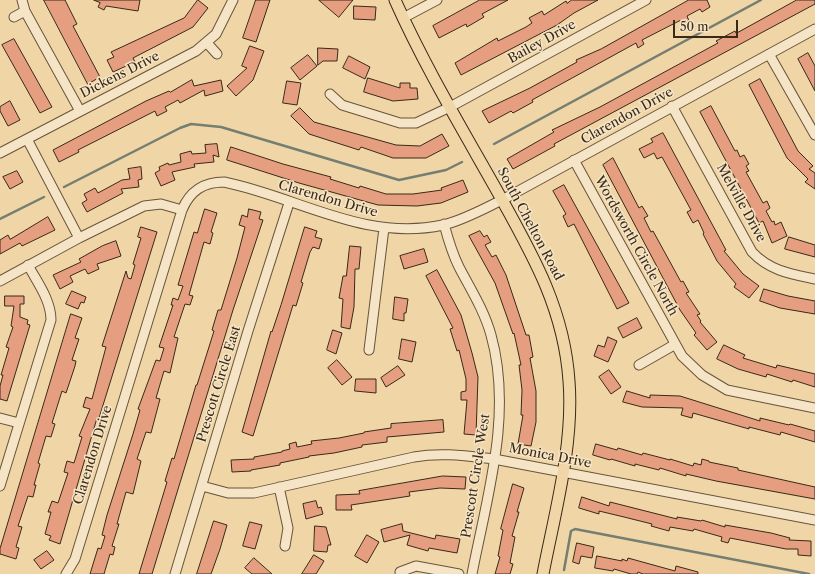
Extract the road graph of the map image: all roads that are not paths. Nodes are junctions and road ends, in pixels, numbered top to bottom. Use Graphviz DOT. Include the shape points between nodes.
graph roads {
  1 [pos="22,0"];
  2 [pos="233,0"];
  3 [pos="395,0"];
  4 [pos="437,0"];
  5 [pos="646,0"];
  6 [pos="25,11"];
  7 [pos="14,17"];
  8 [pos="403,18"];
  9 [pos="815,29"];
  10 [pos="207,42"];
  11 [pos="217,54"];
  12 [pos="769,54"];
  13 [pos="330,94"];
  14 [pos="450,106"];
  15 [pos="672,106"];
  16 [pos="80,111"];
  17 [pos="815,136"];
  18 [pos="27,139"];
  19 [pos="0,153"];
  20 [pos="574,160"];
  21 [pos="502,200"];
  22 [pos="289,203"];
  23 [pos="182,210"];
  24 [pos="444,224"];
  25 [pos="384,228"];
  26 [pos="79,238"];
  27 [pos="28,265"];
  28 [pos="815,279"];
  29 [pos="0,281"];
  30 [pos="674,345"];
  31 [pos="369,350"];
  32 [pos="639,365"];
  33 [pos="815,408"];
  34 [pos="0,418"];
  35 [pos="19,423"];
  36 [pos="494,459"];
  37 [pos="562,472"];
  38 [pos="0,486"];
  39 [pos="202,486"];
  40 [pos="279,487"];
  41 [pos="815,520"];
  42 [pos="285,546"];
  43 [pos="400,572"];
  44 [pos="66,574"];
  45 [pos="175,574"];
  46 [pos="459,574"];
  47 [pos="472,574"];
  48 [pos="543,574"];
  1 -- 6 [label="street"];
  2 -- 10 [label="street, Dickens Drive" via="222,25"];
  3 -- 8 [label="main road, South Chelton Road"];
  4 -- 8 [label="street"];
  5 -- 14 [label="street, Bailey Drive"];
  6 -- 7 [label="street"];
  6 -- 16 [label="street"];
  8 -- 14 [label="main road, South Chelton Road"];
  9 -- 12 [label="street, Clarendon Drive"];
  10 -- 11 [label="street"];
  10 -- 16 [label="street, Dickens Drive" via="196,51"];
  12 -- 15 [label="street, Clarendon Drive"];
  12 -- 17 [label="street"];
  13 -- 14 [label="street, Bailey Drive" via="342,105 400,123 416,123"];
  14 -- 21 [label="main road, South Chelton Road"];
  15 -- 20 [label="street, Clarendon Drive"];
  15 -- 28 [label="street, Melville Drive" via="752,252 761,261 780,271"];
  16 -- 18 [label="street, Dickens Drive"];
  18 -- 19 [label="street, Dickens Drive"];
  18 -- 26 [label="street"];
  20 -- 21 [label="street, Clarendon Drive"];
  20 -- 30 [label="street, Wordsworth Circle North"];
  21 -- 24 [label="street, Clarendon Drive" via="476,213"];
  21 -- 37 [label="main road, South Chelton Road" via="539,267 551,295 563,336 570,381 570,411"];
  22 -- 23 [label="street, Clarendon Drive" via="237,185 212,182 193,192"];
  22 -- 25 [label="street, Clarendon Drive"];
  22 -- 39 [label="street, Prescott Circle East"];
  23 -- 26 [label="street" via="162,204 144,206"];
  23 -- 44 [label="street, Clarendon Drive" via="75,559"];
  24 -- 25 [label="street, Clarendon Drive" via="412,229"];
  24 -- 36 [label="street, Prescott Circle West" via="455,257 484,313 496,353 500,400"];
  25 -- 31 [label="street"];
  26 -- 27 [label="street"];
  27 -- 29 [label="street"];
  27 -- 35 [label="street" via="48,301 51,320"];
  30 -- 32 [label="street"];
  30 -- 33 [label="street, Wordsworth Circle North" via="702,375 727,390"];
  34 -- 35 [label="street"];
  35 -- 38 [label="street"];
  36 -- 37 [label="street, Monica Drive"];
  36 -- 40 [label="street, Monica Drive" via="428,455"];
  36 -- 47 [label="street, Prescott Circle West"];
  37 -- 41 [label="street, Monica Drive"];
  37 -- 48 [label="main road, South Chelton Road"];
  39 -- 40 [label="street, Monica Drive" via="239,494"];
  39 -- 45 [label="street, Prescott Circle East"];
  40 -- 42 [label="street" via="288,528"];
  43 -- 46 [label="street" via="416,566"];
}
